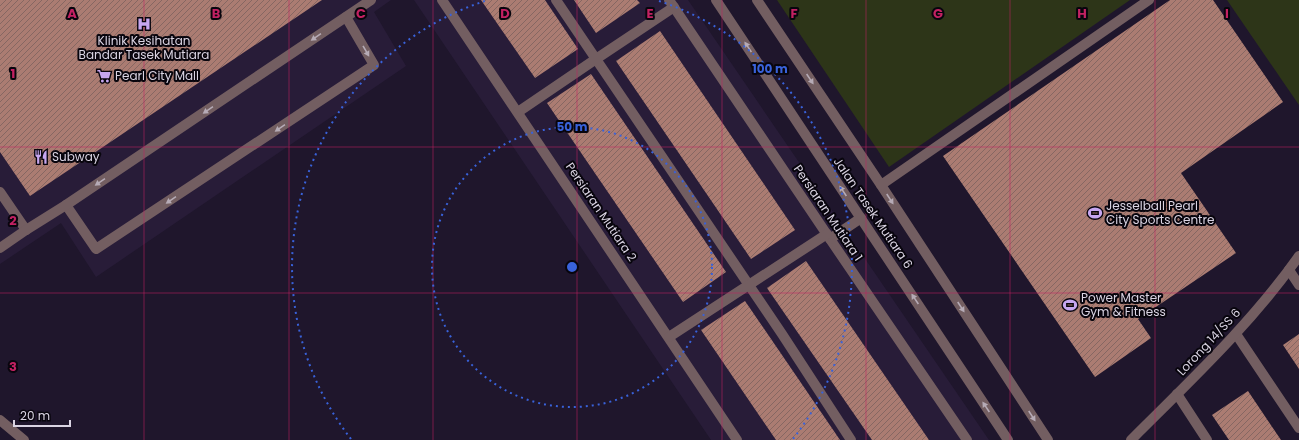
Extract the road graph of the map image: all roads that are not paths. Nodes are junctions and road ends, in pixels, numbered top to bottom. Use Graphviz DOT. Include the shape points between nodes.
graph roads {
  1 [pos="371,0"];
  2 [pos="442,0"];
  3 [pos="556,0"];
  4 [pos="716,0"];
  5 [pos="757,0"];
  6 [pos="1149,0"];
  7 [pos="672,4"];
  8 [pos="346,17"];
  9 [pos="596,59"];
  10 [pos="518,112"];
  11 [pos="881,185"];
  12 [pos="1,195"];
  13 [pos="66,205"];
  14 [pos="861,218"];
  15 [pos="26,230"];
  16 [pos="828,237"];
  17 [pos="0,248"];
  18 [pos="1299,256"];
  19 [pos="1289,270"];
  20 [pos="748,285"];
  21 [pos="1299,285"];
  22 [pos="1236,334"];
  23 [pos="669,337"];
  24 [pos="1177,394"];
  25 [pos="0,420"];
  26 [pos="1299,428"];
  27 [pos="24,440"];
  28 [pos="737,440"];
  29 [pos="851,440"];
  30 [pos="967,440"];
  31 [pos="1008,440"];
  32 [pos="1048,440"];
  33 [pos="1131,440"];
  34 [pos="1207,440"];
  1 -- 8 [label="street"];
  2 -- 10 [label="street, Persiaran Mutiara 2"];
  3 -- 9 [label="street"];
  14 -- 4 [label="street, Jalan Tasek Mutiara 6, one-way"];
  5 -- 11 [label="street, Jalan Tasek Mutiara 6, one-way"];
  6 -- 11 [label="street"];
  7 -- 9 [label="street"];
  7 -- 16 [label="street, Persiaran Mutiara 1"];
  8 -- 13 [label="street, one-way"];
  8 -- 13 [label="street, one-way" via="374,65 96,250"];
  9 -- 10 [label="street"];
  9 -- 20 [label="street"];
  10 -- 23 [label="street, Persiaran Mutiara 2"];
  11 -- 32 [label="street, Jalan Tasek Mutiara 6, one-way"];
  12 -- 15 [label="street"];
  13 -- 15 [label="street"];
  14 -- 16 [label="street"];
  31 -- 14 [label="street, Jalan Tasek Mutiara 6, one-way"];
  15 -- 17 [label="street"];
  16 -- 20 [label="street"];
  16 -- 30 [label="street, Persiaran Mutiara 1"];
  18 -- 19 [label="street, Lorong 14/SS 6"];
  19 -- 21 [label="street"];
  19 -- 22 [label="street, Lorong 14/SS 6"];
  20 -- 23 [label="street"];
  20 -- 29 [label="street"];
  22 -- 24 [label="street, Lorong 14/SS 6"];
  22 -- 26 [label="street"];
  23 -- 28 [label="street, Persiaran Mutiara 2"];
  24 -- 33 [label="street, Lorong 14/SS 6"];
  24 -- 34 [label="street"];
  25 -- 27 [label="street"];
}
